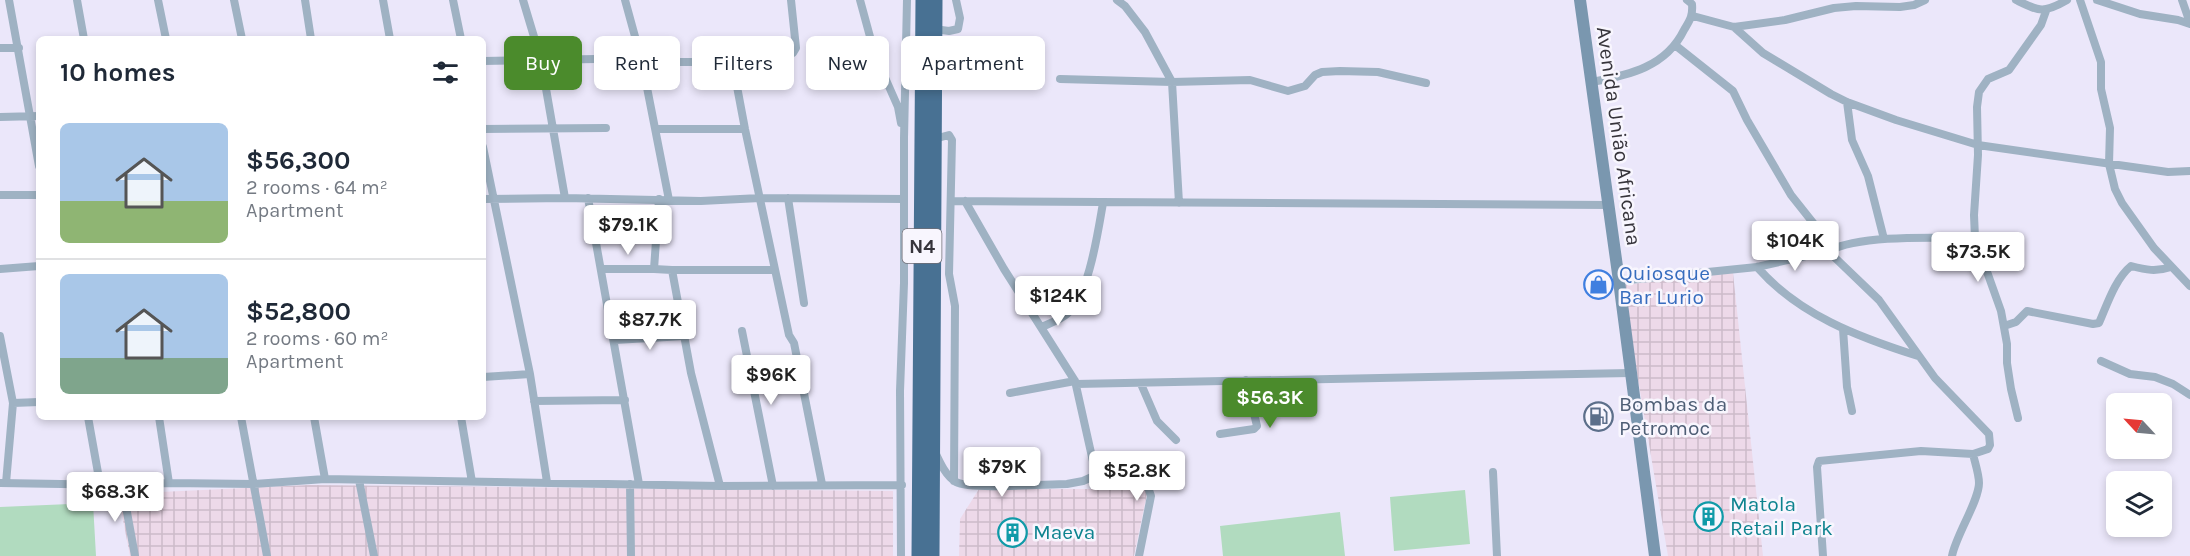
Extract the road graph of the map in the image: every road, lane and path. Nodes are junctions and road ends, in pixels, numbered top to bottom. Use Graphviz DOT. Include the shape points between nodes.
graph roads {
  1 [pos="9,0"];
  2 [pos="76,0"];
  3 [pos="158,0"];
  4 [pos="234,0"];
  5 [pos="306,0"];
  6 [pos="383,0"];
  7 [pos="453,0"];
  8 [pos="523,0"];
  9 [pos="625,0"];
  10 [pos="792,0"];
  11 [pos="860,0"];
  12 [pos="907,0"];
  13 [pos="923,0"];
  14 [pos="935,0"];
  15 [pos="956,0"];
  16 [pos="1117,0"];
  17 [pos="1687,0"];
  18 [pos="1924,0"];
  19 [pos="2016,0"];
  20 [pos="2067,0"];
  21 [pos="2080,0"];
  22 [pos="2097,0"];
  23 [pos="2182,0"];
  24 [pos="1581,3"];
  25 [pos="2046,11"];
  26 [pos="1693,16"];
  27 [pos="2190,24"];
  28 [pos="1734,27"];
  29 [pos="934,29"];
  30 [pos="83,36"];
  31 [pos="165,36"];
  32 [pos="241,36"];
  33 [pos="311,36"];
  34 [pos="389,36"];
  35 [pos="460,36"];
  36 [pos="533,36"];
  37 [pos="635,36"];
  38 [pos="1676,45"];
  39 [pos="0,48"];
  40 [pos="18,48"];
  41 [pos="794,52"];
  42 [pos="486,61"];
  43 [pos="504,61"];
  44 [pos="1060,79"];
  45 [pos="1172,82"];
  46 [pos="1592,82"];
  47 [pos="1426,83"];
  48 [pos="546,90"];
  49 [pos="648,90"];
  50 [pos="738,90"];
  51 [pos="1847,102"];
  52 [pos="36,116"];
  53 [pos="0,117"];
  54 [pos="29,117"];
  55 [pos="606,128"];
  56 [pos="486,129"];
  57 [pos="554,129"];
  58 [pos="656,129"];
  59 [pos="745,129"];
  60 [pos="904,138"];
  61 [pos="934,140"];
  62 [pos="1978,145"];
  63 [pos="36,151"];
  64 [pos="486,160"];
  65 [pos="2109,164"];
  66 [pos="2190,171"];
  67 [pos="0,195"];
  68 [pos="36,195"];
  69 [pos="565,198"];
  70 [pos="588,198"];
  71 [pos="760,198"];
  72 [pos="788,198"];
  73 [pos="486,199"];
  74 [pos="495,199"];
  75 [pos="904,199"];
  76 [pos="659,200"];
  77 [pos="669,200"];
  78 [pos="951,201"];
  79 [pos="965,201"];
  80 [pos="1103,203"];
  81 [pos="1179,203"];
  82 [pos="1609,205"];
  83 [pos="1975,238"];
  84 [pos="1884,239"];
  85 [pos="1832,249"];
  86 [pos="36,266"];
  87 [pos="1757,267"];
  88 [pos="2171,267"];
  89 [pos="0,268"];
  90 [pos="602,269"];
  91 [pos="654,269"];
  92 [pos="672,270"];
  93 [pos="775,270"];
  94 [pos="1619,280"];
  95 [pos="2190,286"];
  96 [pos="804,303"];
  97 [pos="2004,326"];
  98 [pos="1042,327"];
  99 [pos="1843,328"];
  100 [pos="742,331"];
  101 [pos="0,336"];
  102 [pos="684,336"];
  103 [pos="615,340"];
  104 [pos="1918,356"];
  105 [pos="2101,361"];
  106 [pos="1630,373"];
  107 [pos="530,374"];
  108 [pos="486,377"];
  109 [pos="1246,380"];
  110 [pos="1075,382"];
  111 [pos="1141,384"];
  112 [pos="1010,393"];
  113 [pos="2190,395"];
  114 [pos="625,400"];
  115 [pos="534,401"];
  116 [pos="36,402"];
  117 [pos="13,403"];
  118 [pos="1852,411"];
  119 [pos="2018,418"];
  120 [pos="89,420"];
  121 [pos="159,420"];
  122 [pos="242,420"];
  123 [pos="315,420"];
  124 [pos="462,420"];
  125 [pos="1220,434"];
  126 [pos="1176,440"];
  127 [pos="932,448"];
  128 [pos="1974,454"];
  129 [pos="1493,472"];
  130 [pos="1096,475"];
  131 [pos="326,479"];
  132 [pos="359,480"];
  133 [pos="954,481"];
  134 [pos="472,482"];
  135 [pos="547,482"];
  136 [pos="3,483"];
  137 [pos="169,483"];
  138 [pos="254,483"];
  139 [pos="100,484"];
  140 [pos="635,484"];
  141 [pos="822,484"];
  142 [pos="122,485"];
  143 [pos="902,485"];
  144 [pos="720,486"];
  145 [pos="773,486"];
  146 [pos="135,556"];
  147 [pos="267,556"];
  148 [pos="374,556"];
  149 [pos="631,556"];
  150 [pos="901,556"];
  151 [pos="919,556"];
  152 [pos="932,556"];
  153 [pos="1139,556"];
  154 [pos="1497,556"];
  155 [pos="1654,556"];
  156 [pos="1823,556"];
  157 [pos="1952,556"];
  1 -- 40 [label="street"];
  2 -- 30 [label="street"];
  3 -- 31 [label="street"];
  4 -- 32 [label="street"];
  5 -- 33 [label="street"];
  6 -- 34 [label="street"];
  7 -- 35 [label="street"];
  8 -- 36 [label="street"];
  9 -- 37 [label="street"];
  10 -- 41 [label="street"];
  11 -- 60 [label="street"];
  12 -- 60 [label="street"];
  13 -- 151 [label="highway, N4"];
  14 -- 29 [label="highway, N4"];
  15 -- 29 [label="street" via="958,29"];
  16 -- 45 [label="street" via="1145,32"];
  17 -- 26 [label="street" via="1692,4"];
  18 -- 28 [label="street" via="1900,7 1834,8"];
  19 -- 25 [label="street"];
  20 -- 25 [label="street"];
  21 -- 65 [label="street" via="2101,62 2101,89 2110,128"];
  22 -- 27 [label="street"];
  23 -- 27 [label="street"];
  24 -- 46 [label="main road, Avenida União Africana"];
  25 -- 62 [label="street" via="2041,25 2009,70 1988,79 1979,92"];
  26 -- 28 [label="street"];
  26 -- 38 [label="street"];
  28 -- 51 [label="street" via="1763,53"];
  29 -- 61 [label="highway, N4"];
  38 -- 46 [label="street" via="1643,69"];
  38 -- 85 [label="street" via="1733,91 1791,195"];
  39 -- 40 [label="street"];
  40 -- 54 [label="street"];
  42 -- 43 [label="street"];
  44 -- 45 [label="street"];
  45 -- 47 [label="street" via="1250,80 1288,91 1305,86 1322,72 1340,71 1378,72"];
  45 -- 81 [label="street"];
  46 -- 82 [label="main road, Avenida União Africana"];
  48 -- 57 [label="street"];
  49 -- 58 [label="street"];
  50 -- 59 [label="street"];
  51 -- 62 [label="street"];
  51 -- 84 [label="street" via="1852,140 1868,176"];
  52 -- 54 [label="street"];
  53 -- 54 [label="street"];
  54 -- 63 [label="street"];
  55 -- 57 [label="street"];
  56 -- 57 [label="street"];
  57 -- 69 [label="street"];
  58 -- 59 [label="street"];
  58 -- 77 [label="street"];
  59 -- 71 [label="street"];
  60 -- 75 [label="street"];
  61 -- 78 [label="street" via="949,135 952,140"];
  61 -- 127 [label="highway, N4"];
  62 -- 65 [label="street"];
  62 -- 83 [label="street"];
  64 -- 74 [label="street"];
  65 -- 66 [label="street"];
  65 -- 88 [label="street" via="2122,203"];
  67 -- 68 [label="street"];
  69 -- 70 [label="street"];
  69 -- 74 [label="street"];
  70 -- 76 [label="street"];
  70 -- 90 [label="street"];
  71 -- 72 [label="street"];
  71 -- 77 [label="street"];
  71 -- 93 [label="street"];
  72 -- 75 [label="street"];
  72 -- 96 [label="street"];
  73 -- 74 [label="street"];
  74 -- 107 [label="street"];
  75 -- 143 [label="street"];
  76 -- 77 [label="street"];
  76 -- 91 [label="street"];
  78 -- 79 [label="street"];
  78 -- 133 [label="street"];
  79 -- 80 [label="street"];
  79 -- 98 [label="street"];
  80 -- 81 [label="street"];
  80 -- 98 [label="street" via="1093,257 1078,298 1066,316"];
  81 -- 82 [label="street"];
  82 -- 94 [label="main road, Avenida União Africana"];
  83 -- 84 [label="street"];
  83 -- 97 [label="street"];
  84 -- 85 [label="street"];
  85 -- 87 [label="street"];
  85 -- 104 [label="street" via="1879,300"];
  86 -- 89 [label="street"];
  87 -- 94 [label="street"];
  87 -- 99 [label="street" via="1809,312"];
  88 -- 95 [label="street"];
  88 -- 97 [label="street" via="2151,271 2131,266 2116,286 2099,323 2027,311 2016,322"];
  90 -- 91 [label="street"];
  90 -- 103 [label="street"];
  91 -- 92 [label="street"];
  92 -- 93 [label="street"];
  92 -- 102 [label="street"];
  93 -- 141 [label="street"];
  94 -- 106 [label="main road, Avenida União Africana"];
  97 -- 119 [label="street"];
  98 -- 110 [label="street"];
  99 -- 104 [label="street"];
  99 -- 118 [label="street"];
  100 -- 145 [label="street"];
  101 -- 117 [label="street"];
  102 -- 103 [label="street"];
  102 -- 144 [label="street"];
  103 -- 114 [label="street"];
  104 -- 128 [label="street" via="1989,434 1988,449"];
  105 -- 113 [label="street" via="2130,374 2155,377"];
  106 -- 109 [label="street"];
  106 -- 155 [label="main road, Avenida União Africana"];
  107 -- 108 [label="street"];
  107 -- 115 [label="street"];
  109 -- 111 [label="street"];
  109 -- 125 [label="street" via="1257,426"];
  110 -- 111 [label="street"];
  110 -- 112 [label="street"];
  110 -- 130 [label="street"];
  111 -- 126 [label="street" via="1157,420"];
  114 -- 115 [label="street"];
  114 -- 140 [label="street"];
  115 -- 135 [label="street"];
  116 -- 117 [label="street"];
  117 -- 136 [label="street"];
  120 -- 139 [label="street"];
  121 -- 137 [label="street"];
  122 -- 138 [label="street"];
  123 -- 131 [label="street"];
  124 -- 134 [label="street"];
  127 -- 133 [label="street"];
  127 -- 152 [label="highway, N4"];
  128 -- 156 [label="street" via="1921,451 1819,461"];
  128 -- 157 [label="street" via="1978,491"];
  129 -- 154 [label="street"];
  130 -- 133 [label="street" via="1067,484 969,486"];
  130 -- 153 [label="street" via="1127,466 1145,478 1151,496"];
  131 -- 132 [label="street"];
  131 -- 138 [label="street"];
  132 -- 134 [label="street"];
  132 -- 148 [label="street"];
  134 -- 135 [label="street"];
  135 -- 140 [label="street"];
  136 -- 139 [label="street"];
  137 -- 138 [label="street"];
  137 -- 142 [label="street"];
  138 -- 147 [label="street"];
  139 -- 142 [label="street"];
  140 -- 144 [label="street"];
  140 -- 149 [label="street"];
  141 -- 143 [label="street"];
  141 -- 145 [label="street"];
  142 -- 146 [label="street"];
  143 -- 150 [label="street"];
  144 -- 145 [label="street"];
}
